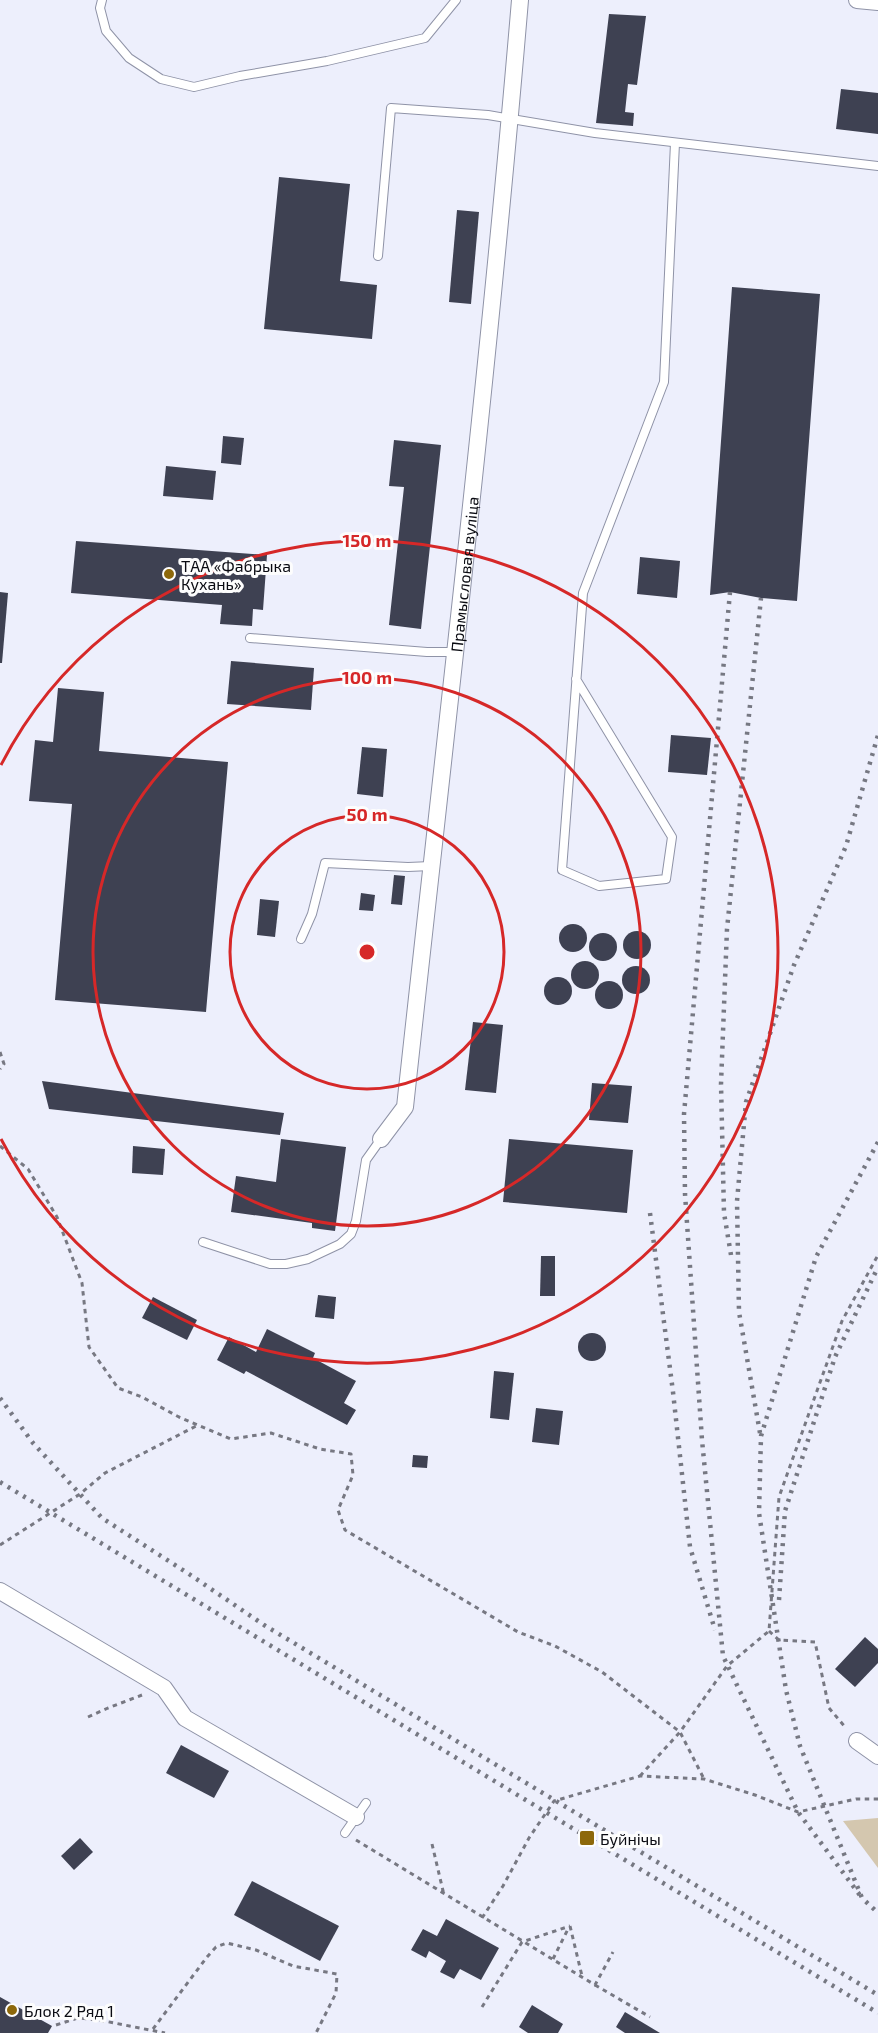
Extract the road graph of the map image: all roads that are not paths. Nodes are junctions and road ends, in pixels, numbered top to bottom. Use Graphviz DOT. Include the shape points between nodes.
graph roads {
  1 [pos="102,0"];
  2 [pos="456,0"];
  3 [pos="520,0"];
  4 [pos="857,0"];
  5 [pos="878,2"];
  6 [pos="510,118"];
  7 [pos="675,143"];
  8 [pos="878,166"];
  9 [pos="378,256"];
  10 [pos="250,638"];
  11 [pos="455,652"];
  12 [pos="576,679"];
  13 [pos="431,866"];
  14 [pos="301,939"];
  15 [pos="381,1139"];
  16 [pos="203,1242"];
  17 [pos="0,1591"];
  18 [pos="857,1741"];
  19 [pos="878,1756"];
  20 [pos="361,1810"];
  21 [pos="345,1833"];
  1 -- 2 [label="lane" via="100,8 106,31 129,58 161,79 194,87 425,38"];
  3 -- 6 [label="street, Прамысловая вуліца"];
  4 -- 5 [label="street"];
  6 -- 7 [label="lane" via="595,134"];
  6 -- 9 [label="lane" via="391,108"];
  6 -- 11 [label="street, Прамысловая вуліца"];
  7 -- 8 [label="lane"];
  7 -- 12 [label="lane" via="663,382 583,593"];
  10 -- 11 [label="lane"];
  11 -- 13 [label="street, Прамысловая вуліца"];
  12 -- 12 [label="lane" via="562,870 599,886 666,879 672,837"];
  13 -- 14 [label="lane" via="325,863"];
  13 -- 15 [label="street, Прамысловая вуліца" via="405,1107"];
  15 -- 16 [label="lane" via="366,1160 351,1234 340,1244 308,1259 270,1264"];
  17 -- 20 [label="street" via="164,1688 185,1718"];
  18 -- 19 [label="street"];
  20 -- 21 [label="lane"];
}
